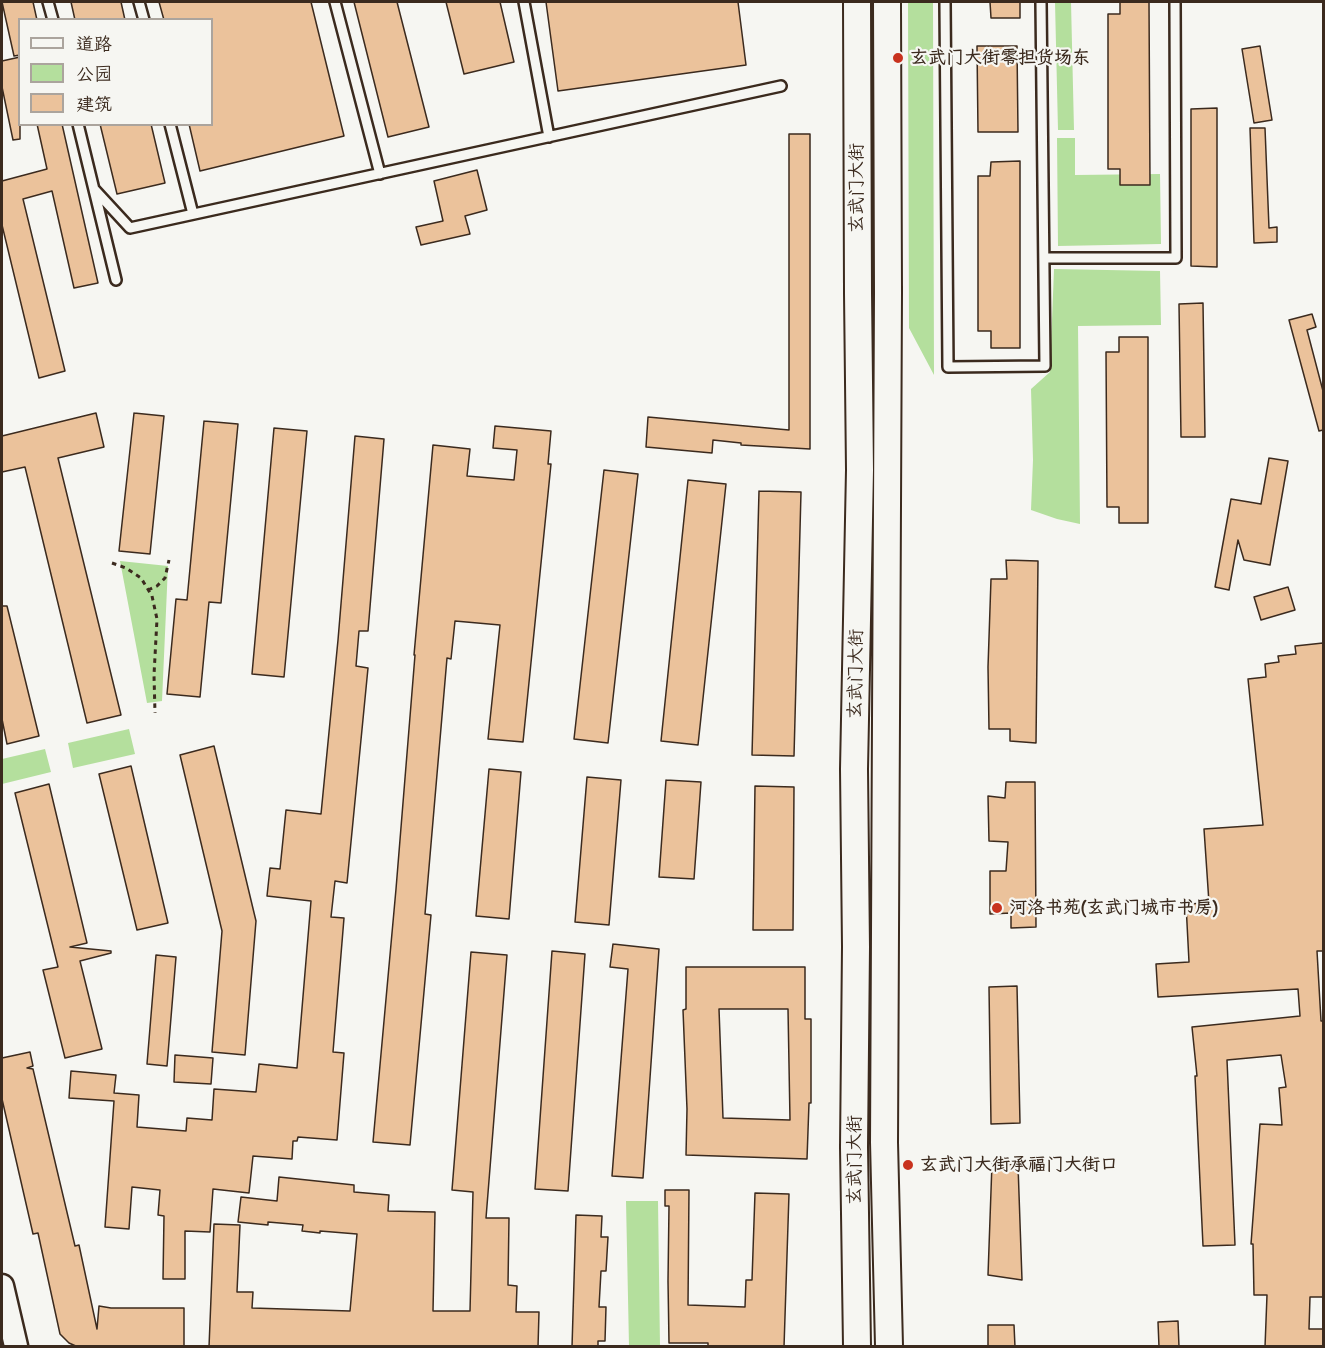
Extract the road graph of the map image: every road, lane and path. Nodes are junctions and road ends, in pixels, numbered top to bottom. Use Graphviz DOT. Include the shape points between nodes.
graph roads {
  1 [pos="48,2"];
  2 [pos="139,2"];
  3 [pos="335,2"];
  4 [pos="524,2"];
  5 [pos="857,2"];
  6 [pos="887,2"];
  7 [pos="945,2"];
  8 [pos="1041,2"];
  9 [pos="1175,2"];
  10 [pos="52,18"];
  11 [pos="143,18"];
  12 [pos="782,86"];
  13 [pos="78,126"];
  14 [pos="171,126"];
  15 [pos="549,137"];
  16 [pos="380,174"];
  17 [pos="94,189"];
  18 [pos="193,214"];
  19 [pos="1044,258"];
  20 [pos="116,280"];
  21 [pos="169,560"];
  22 [pos="112,563"];
  23 [pos="148,590"];
  24 [pos="155,713"];
  25 [pos="2,1286"];
  26 [pos="16,1347"];
  27 [pos="857,1347"];
  28 [pos="889,1347"];
  1 -- 10 [label="lane"];
  2 -- 11 [label="lane"];
  3 -- 16 [label="lane"];
  4 -- 15 [label="lane"];
  5 -- 27 [label="main road, 玄武门大街"];
  6 -- 28 [label="main road, 玄武门大街" via="884,1142"];
  7 -- 19 [label="lane" via="948,367 1045,366"];
  8 -- 19 [label="lane"];
  9 -- 19 [label="lane" via="1176,258"];
  12 -- 15 [label="lane"];
  13 -- 17 [label="lane"];
  14 -- 18 [label="lane"];
  15 -- 16 [label="lane"];
  16 -- 18 [label="lane"];
  17 -- 18 [label="lane" via="130,228"];
  17 -- 20 [label="lane"];
  21 -- 23 [label="path" via="165,578"];
  22 -- 23 [label="path" via="141,578"];
  23 -- 24 [label="path" via="157,619"];
  25 -- 26 [label="street"];
}
